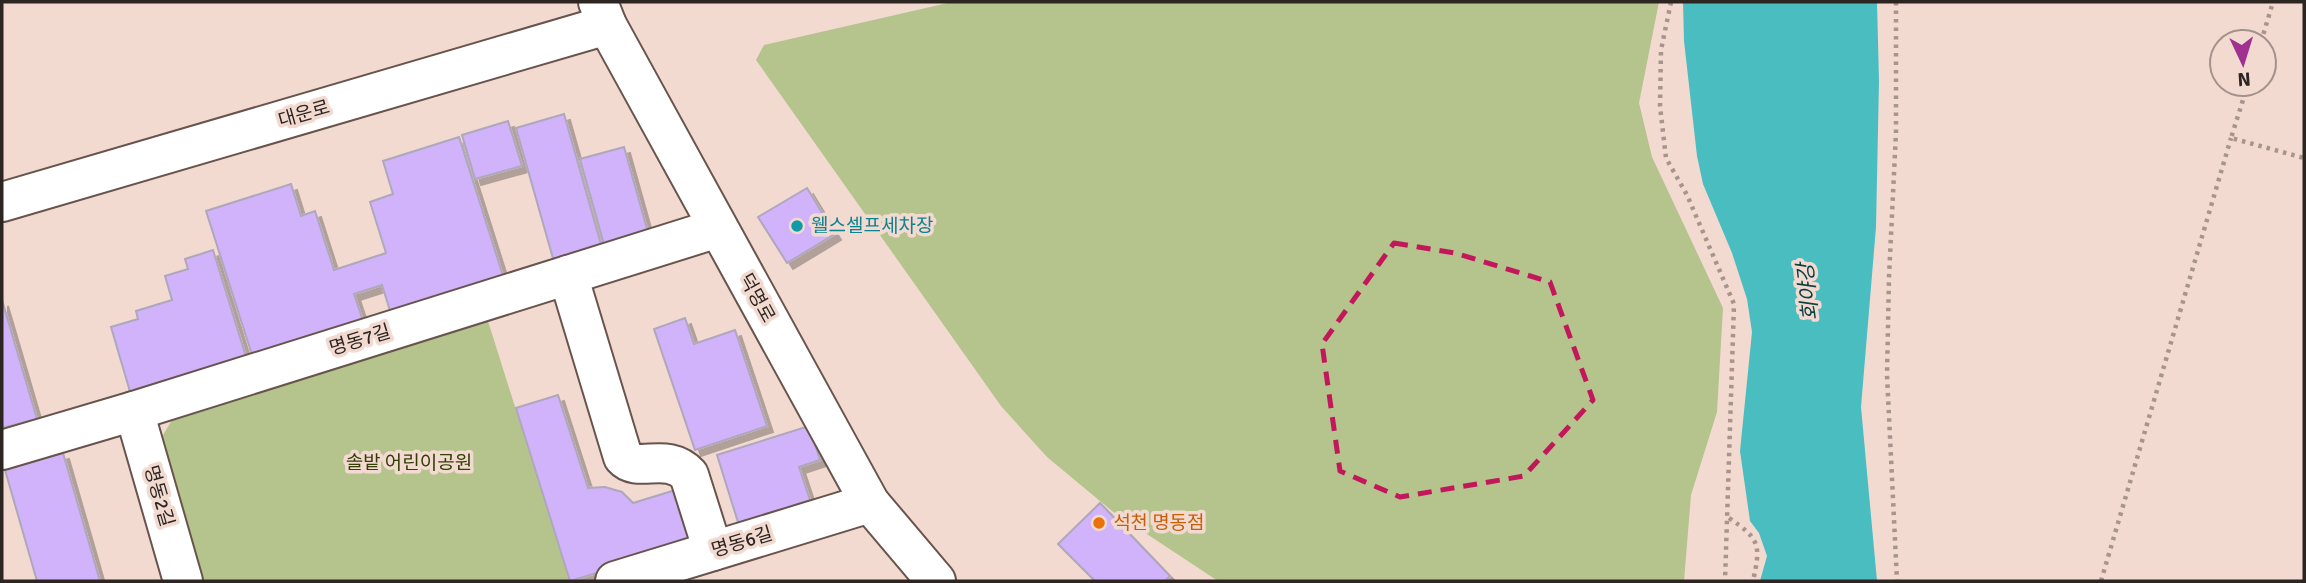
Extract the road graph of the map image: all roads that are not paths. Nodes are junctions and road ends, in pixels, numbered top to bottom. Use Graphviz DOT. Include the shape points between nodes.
graph roads {
  1 [pos="603,14"];
  2 [pos="2,202"];
  3 [pos="718,228"];
  4 [pos="568,275"];
  5 [pos="134,411"];
  6 [pos="2,450"];
  7 [pos="870,503"];
  8 [pos="713,551"];
  9 [pos="658,575"];
  10 [pos="183,581"];
  11 [pos="615,581"];
  12 [pos="936,581"];
  1 -- 2 [label="street, 대운로"];
  1 -- 3 [label="street, 덕명로"];
  3 -- 4 [label="street, 명동7길"];
  3 -- 7 [label="street, 덕명로"];
  4 -- 5 [label="street, 명동7길"];
  4 -- 8 [label="street" via="623,457 632,463 665,462 682,467 689,475"];
  5 -- 6 [label="street, 명동7길"];
  5 -- 10 [label="street, 명동2길"];
  7 -- 8 [label="street, 명동6길"];
  7 -- 12 [label="street, 덕명로"];
  8 -- 9 [label="street, 명동6길"];
  9 -- 11 [label="street, 명동6길"];
}
